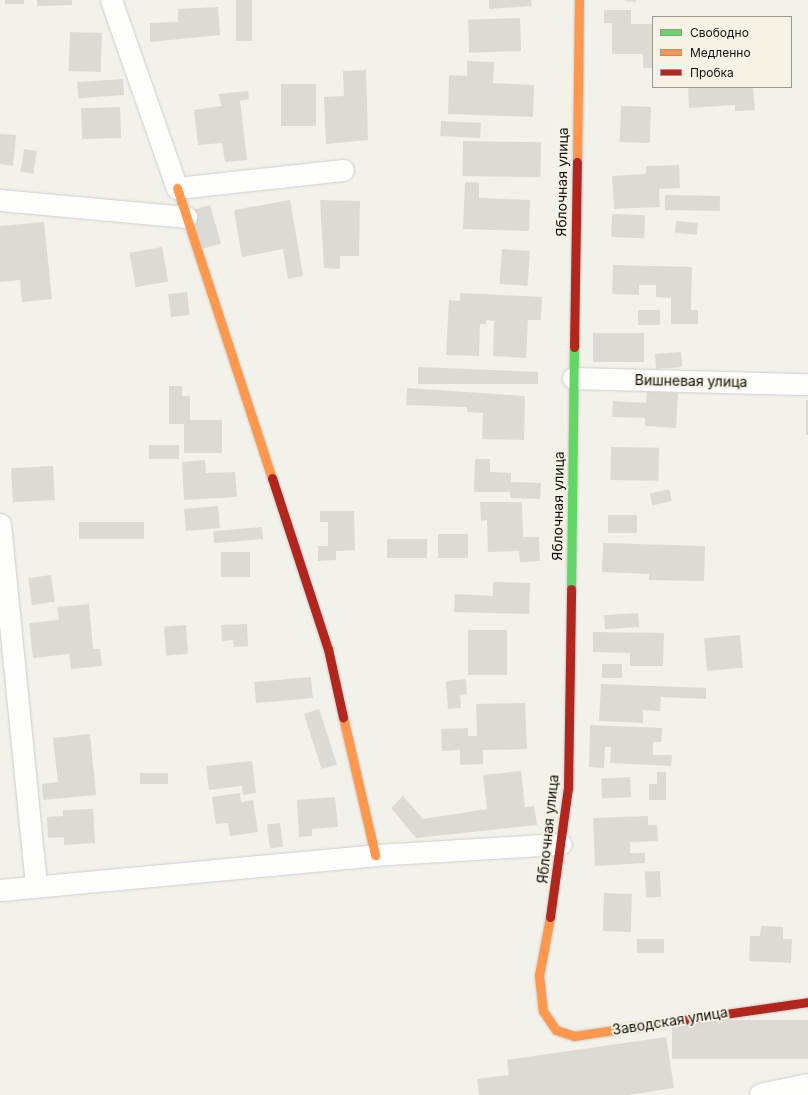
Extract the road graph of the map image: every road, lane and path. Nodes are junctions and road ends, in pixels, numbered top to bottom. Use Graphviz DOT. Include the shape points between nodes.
graph roads {
  1 [pos="111,0"];
  2 [pos="579,0"];
  3 [pos="344,170"];
  4 [pos="177,188"];
  5 [pos="0,200"];
  6 [pos="186,217"];
  7 [pos="573,378"];
  8 [pos="808,384"];
  9 [pos="0,524"];
  10 [pos="561,844"];
  11 [pos="375,855"];
  12 [pos="36,886"];
  13 [pos="0,890"];
  14 [pos="808,1002"];
  15 [pos="543,1011"];
  16 [pos="808,1084"];
  17 [pos="760,1094"];
  1 -- 4 [label="street"];
  2 -- 7 [label="street, Яблочная улица"];
  3 -- 4 [label="street"];
  4 -- 6 [label="street"];
  5 -- 6 [label="street"];
  6 -- 11 [label="street" via="328,649"];
  7 -- 8 [label="street, Вишневая улица"];
  7 -- 10 [label="street, Яблочная улица" via="568,788"];
  9 -- 12 [label="street"];
  10 -- 11 [label="street"];
  10 -- 15 [label="street, Яблочная улица" via="539,975"];
  11 -- 12 [label="street"];
  12 -- 13 [label="street"];
  14 -- 15 [label="street, Заводская улица" via="574,1036 556,1030"];
  16 -- 17 [label="street"];
}
